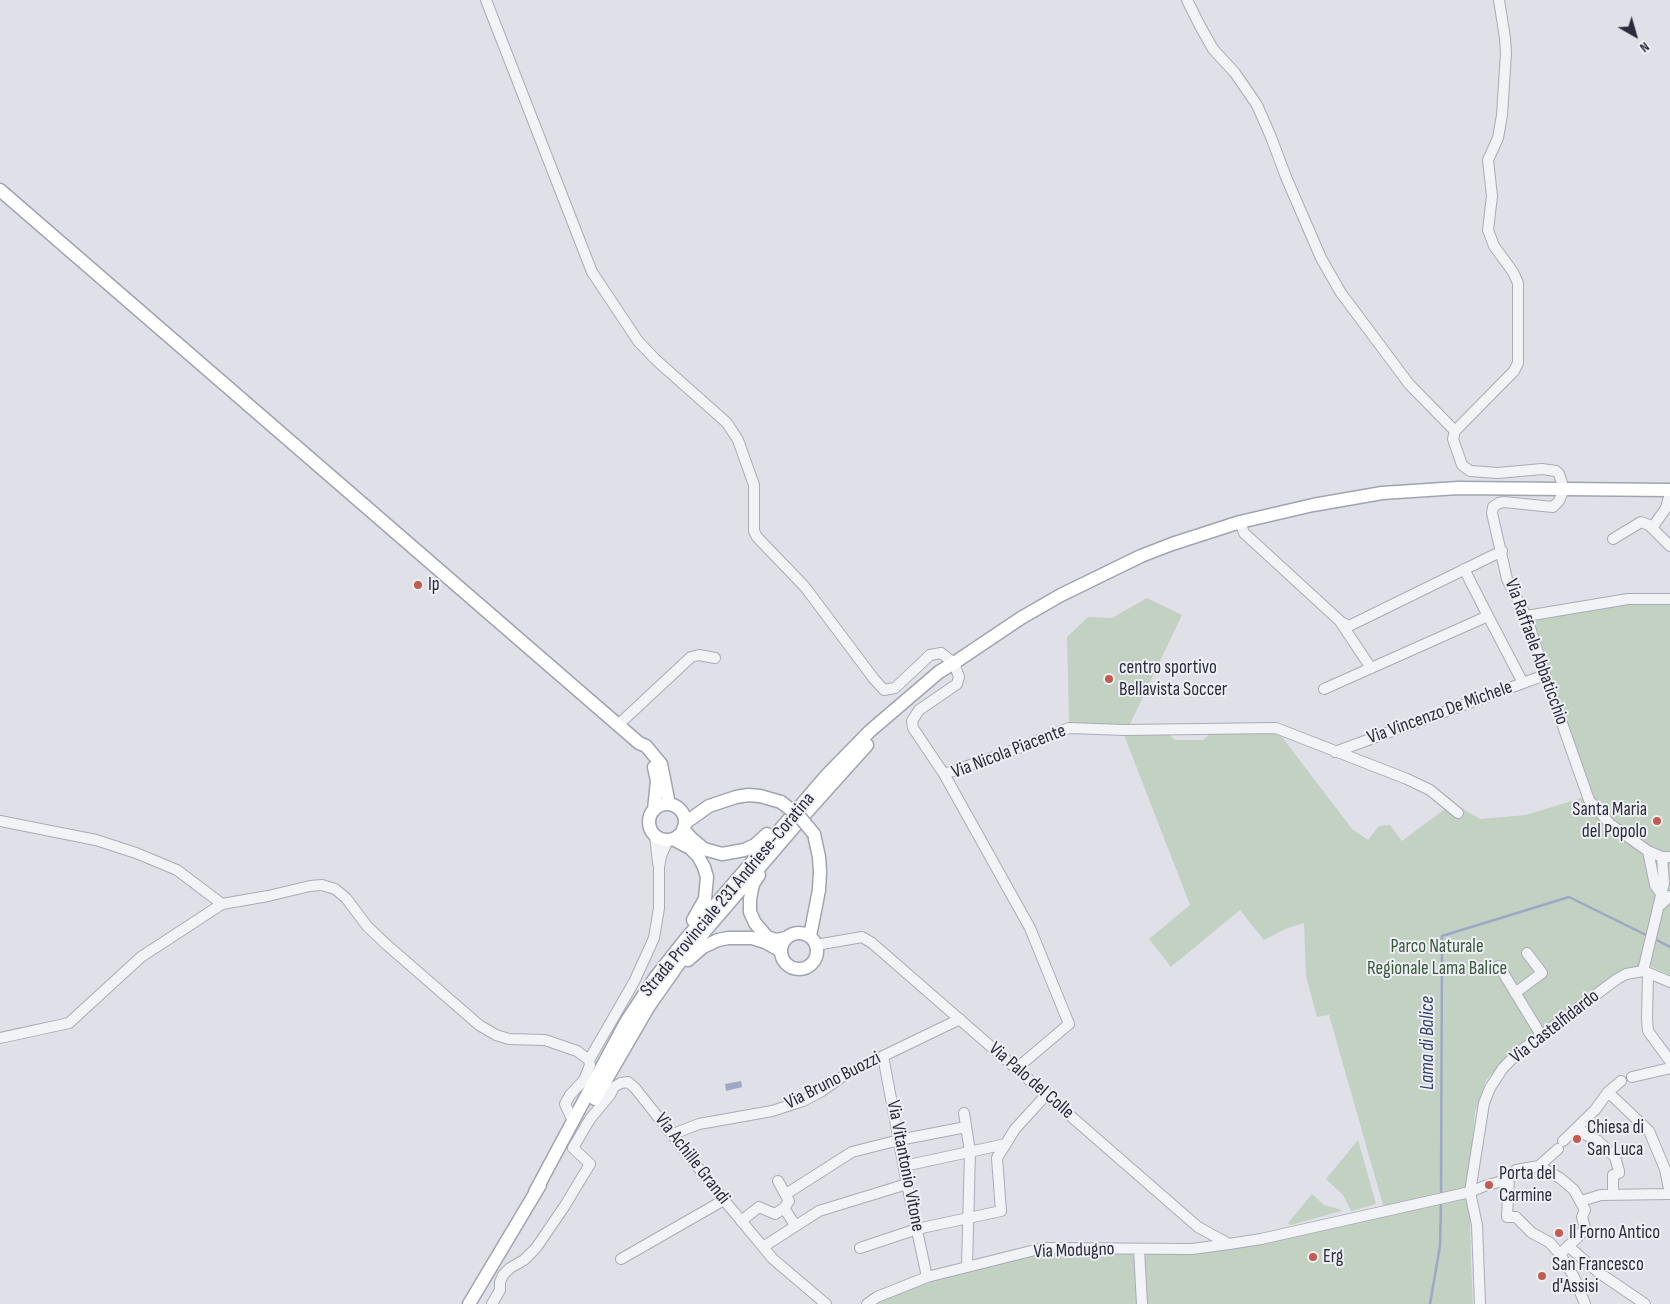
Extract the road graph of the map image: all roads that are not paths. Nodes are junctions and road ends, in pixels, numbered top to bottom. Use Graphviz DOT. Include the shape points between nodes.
graph roads {
  1 [pos="486,0"];
  2 [pos="1187,0"];
  3 [pos="1498,0"];
  4 [pos="0,190"];
  5 [pos="1454,431"];
  6 [pos="1564,489"];
  7 [pos="1670,491"];
  8 [pos="1240,522"];
  9 [pos="1652,528"];
  10 [pos="1613,539"];
  11 [pos="1670,546"];
  12 [pos="1502,551"];
  13 [pos="1464,569"];
  14 [pos="1670,599"];
  15 [pos="1488,616"];
  16 [pos="1526,616"];
  17 [pos="1341,622"];
  18 [pos="715,658"];
  19 [pos="954,664"];
  20 [pos="1371,668"];
  21 [pos="1545,675"];
  22 [pos="1523,683"];
  23 [pos="1324,689"];
  24 [pos="618,725"];
  25 [pos="639,743"];
  26 [pos="856,744"];
  27 [pos="1334,752"];
  28 [pos="843,771"];
  29 [pos="944,774"];
  30 [pos="673,806"];
  31 [pos="710,806"];
  32 [pos="654,810"];
  33 [pos="1458,813"];
  34 [pos="0,821"];
  35 [pos="684,826"];
  36 [pos="655,836"];
  37 [pos="670,840"];
  38 [pos="1648,851"];
  39 [pos="1666,857"];
  40 [pos="659,867"];
  41 [pos="1665,894"];
  42 [pos="222,904"];
  43 [pos="786,938"];
  44 [pos="811,942"];
  45 [pos="781,951"];
  46 [pos="1527,953"];
  47 [pos="1499,966"];
  48 [pos="1645,970"];
  49 [pos="1670,982"];
  50 [pos="1515,993"];
  51 [pos="960,1019"];
  52 [pos="1541,1035"];
  53 [pos="0,1038"];
  54 [pos="883,1056"];
  55 [pos="589,1060"];
  56 [pos="617,1060"];
  57 [pos="1670,1061"];
  58 [pos="1017,1068"];
  59 [pos="1670,1068"];
  60 [pos="598,1075"];
  61 [pos="1632,1077"];
  62 [pos="1621,1081"];
  63 [pos="1608,1092"];
  64 [pos="1047,1094"];
  65 [pos="591,1105"];
  66 [pos="964,1113"];
  67 [pos="590,1119"];
  68 [pos="573,1121"];
  69 [pos="966,1127"];
  70 [pos="1578,1127"];
  71 [pos="672,1134"];
  72 [pos="899,1140"];
  73 [pos="1006,1144"];
  74 [pos="970,1152"];
  75 [pos="904,1166"];
  76 [pos="1539,1166"];
  77 [pos="1513,1173"];
  78 [pos="778,1181"];
  79 [pos="907,1184"];
  80 [pos="535,1192"];
  81 [pos="1470,1192"];
  82 [pos="786,1194"];
  83 [pos="1670,1194"];
  84 [pos="1613,1195"];
  85 [pos="724,1200"];
  86 [pos="1581,1201"];
  87 [pos="784,1208"];
  88 [pos="968,1218"];
  89 [pos="741,1221"];
  90 [pos="795,1225"];
  91 [pos="1198,1227"];
  92 [pos="917,1229"];
  93 [pos="1229,1244"];
  94 [pos="1570,1245"];
  95 [pos="763,1247"];
  96 [pos="860,1248"];
  97 [pos="1202,1248"];
  98 [pos="1140,1249"];
  99 [pos="1563,1258"];
  100 [pos="621,1259"];
  101 [pos="967,1267"];
  102 [pos="927,1277"];
  103 [pos="469,1304"];
  104 [pos="492,1304"];
  105 [pos="826,1304"];
  106 [pos="867,1304"];
  107 [pos="1142,1304"];
  108 [pos="1480,1304"];
  109 [pos="1585,1304"];
  110 [pos="1645,1304"];
  1 -- 19 [label="street" via="592,272 638,341 728,423 738,440 754,484 754,532 757,537 805,587 884,690 896,688 930,655 941,654"];
  2 -- 5 [label="street" via="1214,49 1257,105 1321,258 1341,293 1409,384"];
  3 -- 5 [label="street" via="1506,53 1502,115 1498,138 1488,160 1492,196 1488,230 1494,246 1518,283 1518,363 1514,372"];
  4 -- 24 [label="main road"];
  5 -- 6 [label="street" via="1453,438 1462,465 1470,471 1498,473 1551,469 1558,474"];
  6 -- 7 [label="main road, Strada Provinciale 231 Andriese-Coratina"];
  6 -- 8 [label="main road, Strada Provinciale 231 Andriese-Coratina" via="1405,491 1339,499"];
  6 -- 12 [label="street, Via Raffaele Abbaticchio" via="1553,507 1504,502 1493,507"];
  7 -- 9 [label="street" via="1666,508"];
  8 -- 17 [label="street" via="1244,533"];
  8 -- 19 [label="main road, Strada Provinciale 231 Andriese-Coratina" via="1172,544 1099,576 1027,614"];
  9 -- 10 [label="street" via="1641,522"];
  9 -- 11 [label="street"];
  12 -- 13 [label="street"];
  12 -- 16 [label="street, Via Raffaele Abbaticchio" via="1507,579"];
  13 -- 15 [label="street"];
  13 -- 17 [label="street" via="1349,626"];
  14 -- 16 [label="street" via="1628,599"];
  15 -- 20 [label="street"];
  15 -- 22 [label="street"];
  16 -- 21 [label="street, Via Raffaele Abbaticchio"];
  17 -- 20 [label="street"];
  18 -- 24 [label="street" via="699,654 691,657"];
  19 -- 26 [label="main road, Strada Provinciale 231 Andriese-Coratina" via="918,688"];
  19 -- 28 [label="main road, Strada Provinciale 231 Andriese-Coratina" via="888,724"];
  19 -- 29 [label="street" via="959,677 957,684 919,710 912,721 913,728"];
  20 -- 23 [label="street"];
  21 -- 22 [label="street, Via Vincenzo De Michele"];
  21 -- 38 [label="street, Via Raffaele Abbaticchio" via="1589,800 1610,824"];
  22 -- 27 [label="street, Via Vincenzo De Michele"];
  24 -- 25 [label="main road"];
  25 -- 30 [label="main road" via="646,746 661,764"];
  25 -- 32 [label="main road" via="656,772"];
  26 -- 35 [label="main road" via="823,770 755,845 722,854 712,852 698,845"];
  26 -- 60 [label="main road, Strada Provinciale 231 Andriese-Coratina" via="671,956 630,1016"];
  27 -- 29 [label="street, Via Nicola Piacente" via="1276,728 1069,728"];
  27 -- 33 [label="street, Via Nicola Piacente" via="1430,790"];
  28 -- 43 [label="main road" via="753,884 750,912 755,924 767,937 776,940"];
  28 -- 56 [label="main road, Strada Provinciale 231 Andriese-Coratina" via="687,952"];
  29 -- 58 [label="street, Via Nicola Piacente" via="1030,928 1069,1024"];
  30 -- 31 [label="main road"];
  30 -- 32 [label="main road" via="661,805"];
  30 -- 35 [label="main road" via="682,814"];
  31 -- 35 [label="main road"];
  31 -- 44 [label="main road, bridge" via="748,795 760,796 781,802 814,834 820,872"];
  32 -- 36 [label="main road" via="649,820"];
  34 -- 42 [label="street" via="96,840 136,853 177,870"];
  35 -- 37 [label="main road" via="681,833"];
  36 -- 37 [label="main road"];
  36 -- 40 [label="street"];
  37 -- 40 [label="street"];
  37 -- 60 [label="main road" via="690,848 698,856 707,877 705,899 618,1028"];
  38 -- 39 [label="street, Via Raffaele Abbaticchio"];
  38 -- 41 [label="street" via="1655,885"];
  39 -- 41 [label="street"];
  40 -- 55 [label="street" via="659,908 654,938 634,982"];
  41 -- 48 [label="street" via="1658,907"];
  42 -- 53 [label="street" via="141,957 69,1023"];
  42 -- 55 [label="street" via="310,886 335,889 387,946 479,1025 509,1039 545,1040 577,1051"];
  43 -- 44 [label="main road" via="791,935"];
  43 -- 45 [label="main road"];
  44 -- 45 [label="main road" via="816,958 807,967 796,968 785,962"];
  44 -- 51 [label="street, Via Palo del Colle" via="835,943 862,937"];
  45 -- 56 [label="main road" via="765,942 745,937 718,940 703,947 689,959"];
  46 -- 50 [label="street" via="1542,973"];
  47 -- 50 [label="street"];
  48 -- 49 [label="street"];
  48 -- 52 [label="street, Via Castelfidardo" via="1617,979"];
  48 -- 57 [label="street" via="1648,1031"];
  50 -- 52 [label="street"];
  51 -- 54 [label="street, Via Bruno Buozzi"];
  51 -- 58 [label="street, Via Palo del Colle"];
  52 -- 81 [label="street, Via Castelfidardo" via="1511,1059 1490,1088 1484,1103"];
  54 -- 71 [label="street, Via Bruno Buozzi" via="803,1101 772,1111 698,1124"];
  54 -- 72 [label="street, Via Vitantonio Vitone"];
  55 -- 68 [label="street" via="584,1080 565,1104"];
  56 -- 65 [label="main road, Strada Provinciale 231 Andriese-Coratina"];
  58 -- 64 [label="street, Via Palo del Colle"];
  59 -- 61 [label="street"];
  60 -- 68 [label="main road, Strada Provinciale 231 Andriese-Coratina"];
  62 -- 63 [label="street"];
  63 -- 70 [label="street"];
  63 -- 83 [label="street" via="1649,1131 1665,1169"];
  64 -- 73 [label="street" via="1015,1129"];
  64 -- 91 [label="street, Via Palo del Colle"];
  65 -- 67 [label="street"];
  65 -- 80 [label="main road, Strada Provinciale 231 Andriese-Coratina"];
  66 -- 69 [label="street"];
  67 -- 71 [label="street, Via Achille Grandi" via="614,1087 628,1082"];
  67 -- 104 [label="street, Via Achille Grandi" via="573,1148 590,1164 536,1248 503,1275 500,1290"];
  68 -- 80 [label="main road, Strada Provinciale 231 Andriese-Coratina"];
  69 -- 72 [label="street"];
  69 -- 74 [label="street"];
  70 -- 76 [label="street"];
  70 -- 84 [label="street" via="1616,1157 1619,1173 1613,1175"];
  71 -- 85 [label="street, Via Achille Grandi"];
  72 -- 75 [label="street, Via Vitantonio Vitone"];
  72 -- 82 [label="street" via="852,1152"];
  73 -- 74 [label="street"];
  73 -- 88 [label="street" via="997,1158 1001,1212"];
  74 -- 75 [label="street"];
  74 -- 88 [label="street"];
  75 -- 79 [label="street, Via Vitantonio Vitone"];
  76 -- 77 [label="street, Via Modugno"];
  76 -- 86 [label="street" via="1560,1178"];
  77 -- 81 [label="street, Via Modugno" via="1503,1181"];
  77 -- 99 [label="street" via="1507,1216 1516,1217 1549,1242"];
  78 -- 82 [label="street"];
  79 -- 90 [label="street" via="819,1211"];
  79 -- 92 [label="street, Via Vitantonio Vitone"];
  80 -- 103 [label="main road, Strada Provinciale 231 Andriese-Coratina"];
  81 -- 93 [label="street, Via Modugno"];
  81 -- 108 [label="street" via="1477,1225"];
  82 -- 87 [label="street" via="790,1201"];
  83 -- 84 [label="street"];
  84 -- 86 [label="street"];
  85 -- 89 [label="street, Via Achille Grandi"];
  85 -- 100 [label="street"];
  86 -- 94 [label="street" via="1585,1210 1582,1217 1585,1228"];
  87 -- 89 [label="street" via="775,1214 759,1207"];
  87 -- 90 [label="street"];
  88 -- 92 [label="street"];
  88 -- 101 [label="street"];
  89 -- 95 [label="street, Via Achille Grandi"];
  90 -- 95 [label="street"];
  91 -- 93 [label="street, Via Palo del Colle"];
  91 -- 97 [label="street" via="1208,1239"];
  92 -- 96 [label="street"];
  92 -- 102 [label="street, Via Vitantonio Vitone"];
  93 -- 97 [label="street, Via Modugno"];
  94 -- 99 [label="street"];
  94 -- 110 [label="street" via="1598,1272"];
  95 -- 105 [label="street, Via Achille Grandi"];
  97 -- 98 [label="street, Via Modugno"];
  98 -- 101 [label="street, Via Modugno" via="1043,1248"];
  98 -- 107 [label="street"];
  99 -- 109 [label="street"];
  101 -- 102 [label="street, Via Modugno"];
  102 -- 106 [label="street, Via Modugno"];
}
